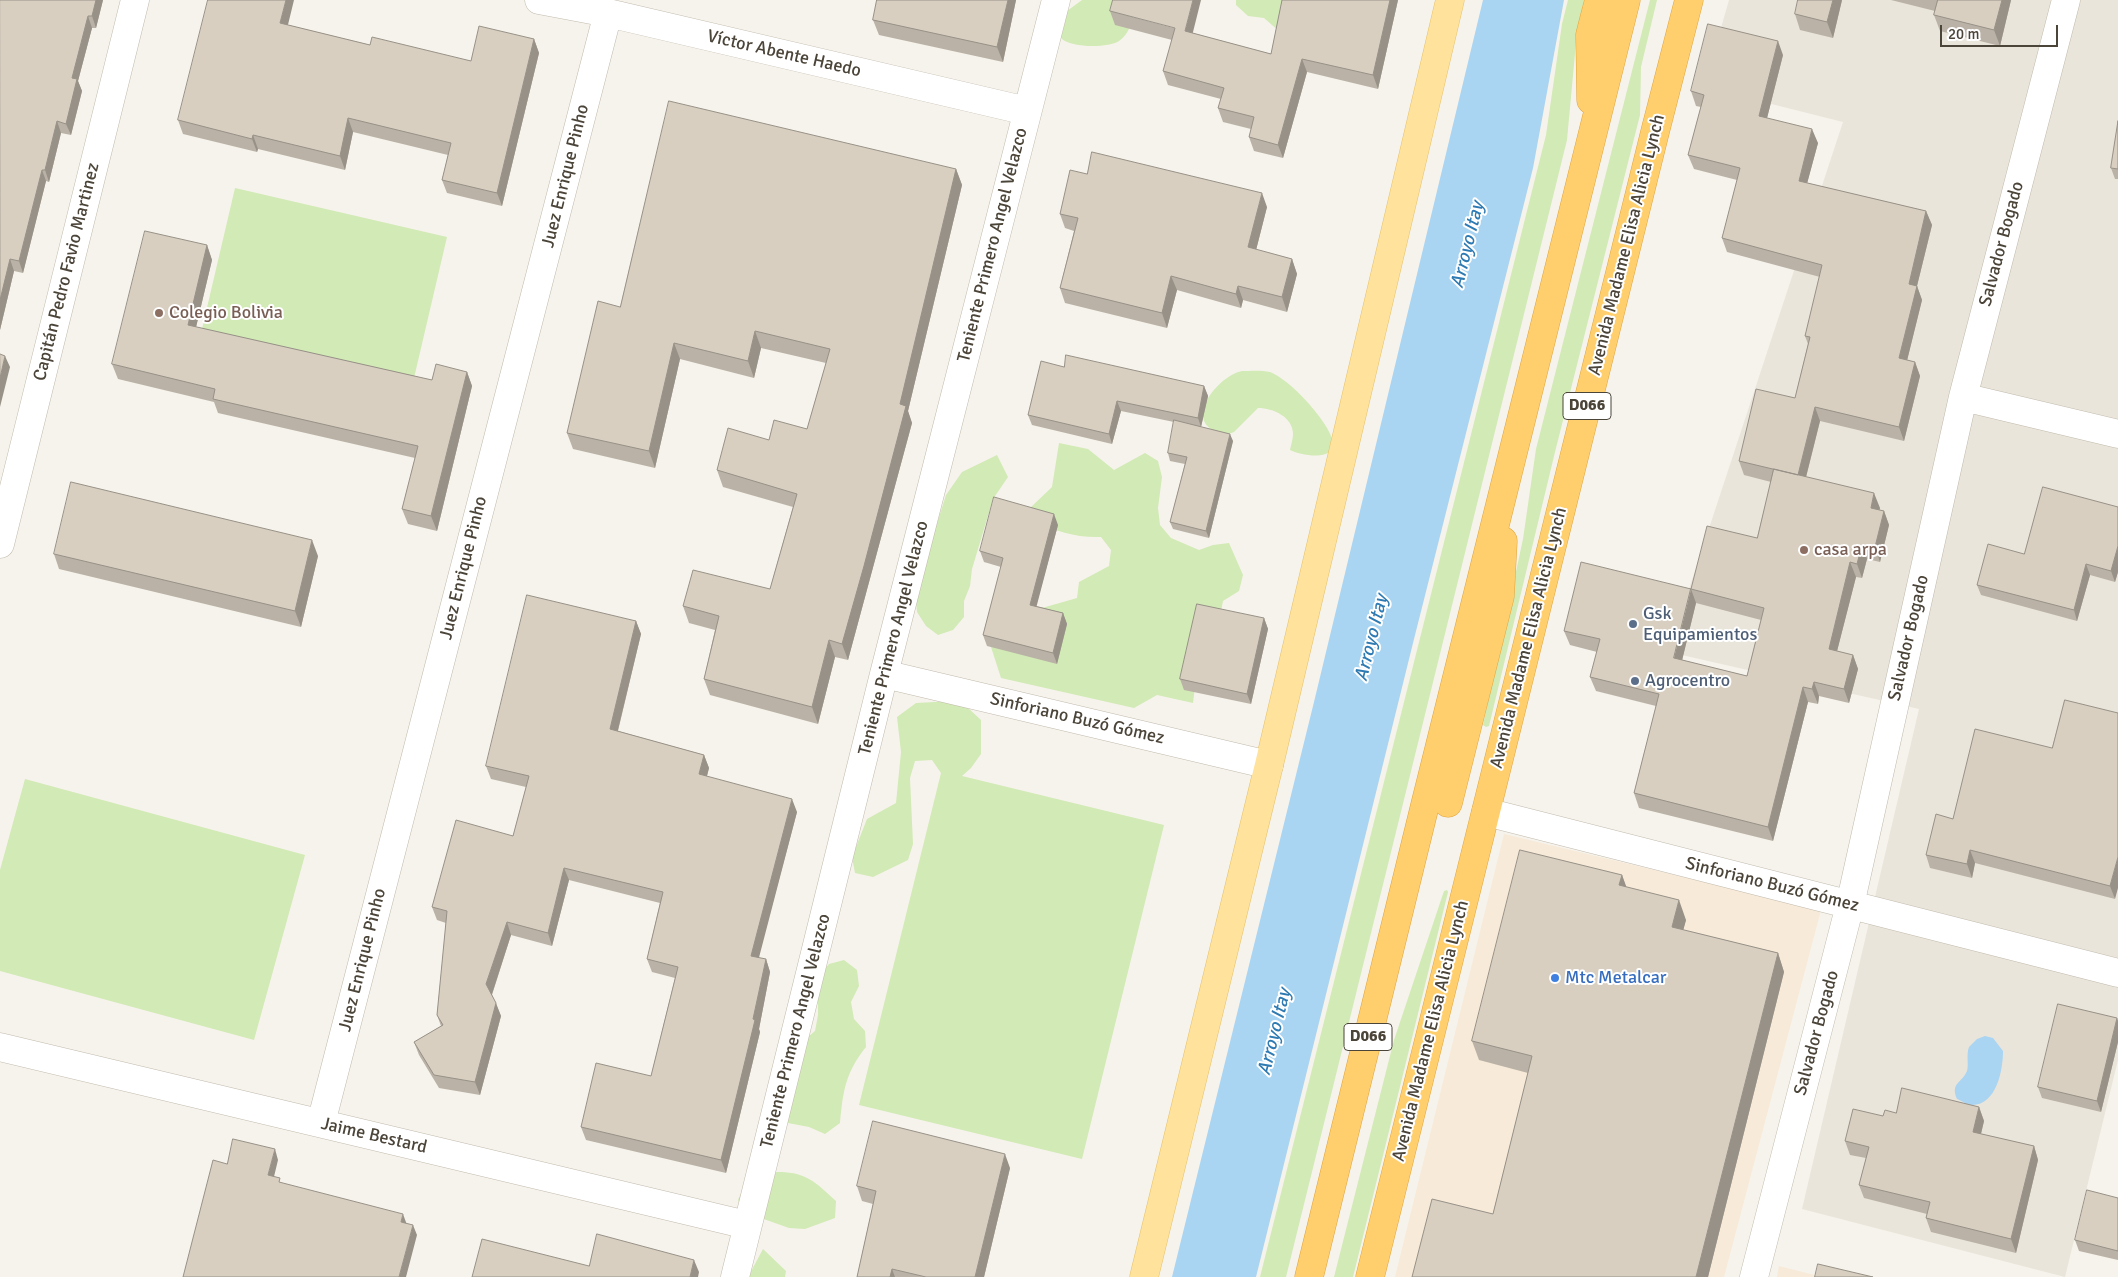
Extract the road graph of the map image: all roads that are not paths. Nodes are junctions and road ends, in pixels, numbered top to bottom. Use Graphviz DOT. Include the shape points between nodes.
graph roads {
  1 [pos="135,0"];
  2 [pos="539,0"];
  3 [pos="1056,0"];
  4 [pos="1450,0"];
  5 [pos="1599,0"];
  6 [pos="1626,0"];
  7 [pos="1689,0"];
  8 [pos="2066,0"];
  9 [pos="608,13"];
  10 [pos="1027,111"];
  11 [pos="1592,137"];
  12 [pos="1963,396"];
  13 [pos="2118,434"];
  14 [pos="0,544"];
  15 [pos="884,674"];
  16 [pos="1270,765"];
  17 [pos="1438,800"];
  18 [pos="1486,812"];
  19 [pos="1850,905"];
  20 [pos="2118,973"];
  21 [pos="0,1048"];
  22 [pos="321,1124"];
  23 [pos="747,1226"];
  24 [pos="735,1277"];
  25 [pos="1144,1277"];
  26 [pos="1309,1277"];
  27 [pos="1370,1277"];
  28 [pos="1754,1277"];
  1 -- 14 [label="street, Capitán Pedro Favio Martinez"];
  2 -- 9 [label="street, Víctor Abente Haedo"];
  3 -- 10 [label="street, Teniente Primero Angel Velazco"];
  4 -- 16 [label="main road"];
  5 -- 11 [label="highway" via="1590,35"];
  6 -- 11 [label="highway, D066"];
  7 -- 18 [label="highway, Avenida Madame Elisa Alicia Lynch / D066"];
  8 -- 12 [label="street, Salvador Bogado"];
  9 -- 10 [label="street, Víctor Abente Haedo"];
  9 -- 22 [label="street, Juez Enrique Pinho"];
  10 -- 15 [label="street, Teniente Primero Angel Velazco"];
  11 -- 17 [label="highway, D066" via="1506,481"];
  12 -- 13 [label="street"];
  12 -- 19 [label="street, Salvador Bogado"];
  15 -- 16 [label="street, Sinforiano Buzó Gómez"];
  15 -- 23 [label="street, Teniente Primero Angel Velazco"];
  16 -- 25 [label="main road"];
  17 -- 18 [label="highway, Sinforiano Buzó Gómez"];
  17 -- 26 [label="highway, D066"];
  18 -- 19 [label="street, Sinforiano Buzó Gómez"];
  18 -- 27 [label="highway, Avenida Madame Elisa Alicia Lynch / D066"];
  19 -- 20 [label="street, Sinforiano Buzó Gómez"];
  19 -- 28 [label="street, Salvador Bogado"];
  21 -- 22 [label="street, Jaime Bestard"];
  22 -- 23 [label="street, Jaime Bestard"];
  23 -- 24 [label="street, Teniente Primero Angel Velazco"];
}
